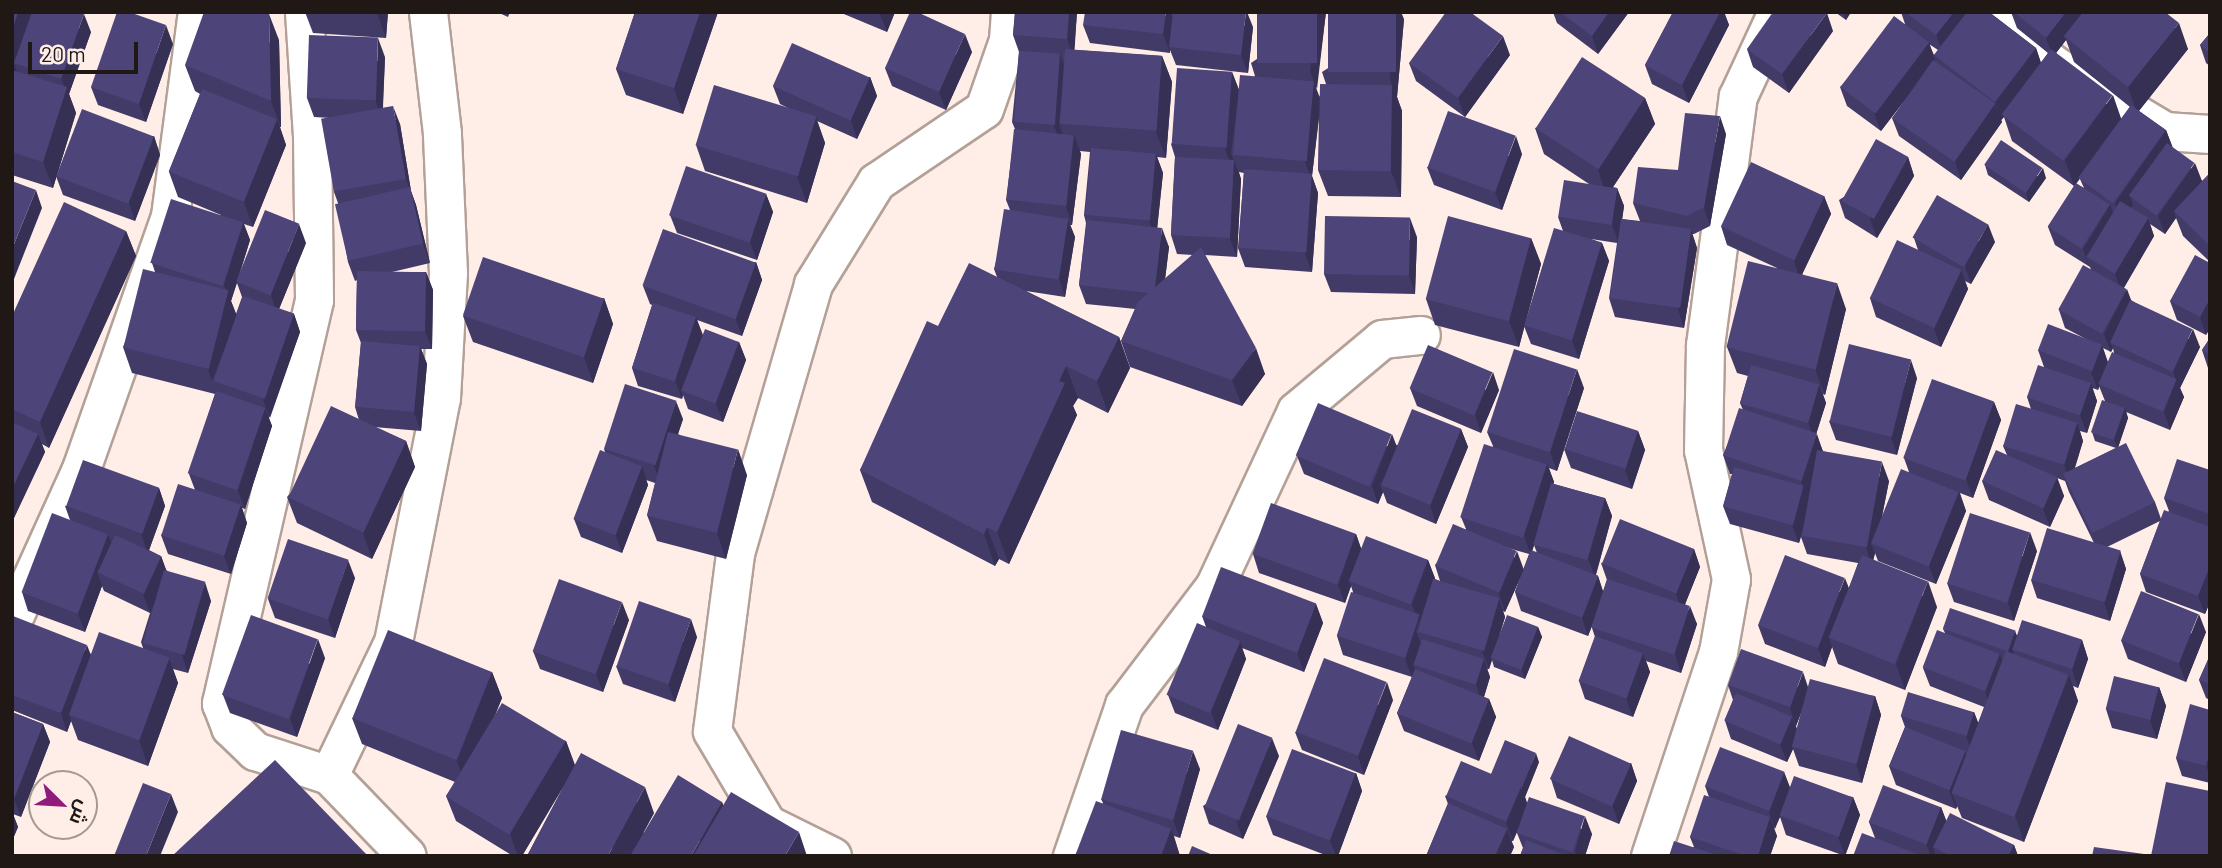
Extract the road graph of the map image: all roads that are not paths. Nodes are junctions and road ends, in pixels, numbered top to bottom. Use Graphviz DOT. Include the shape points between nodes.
graph roads {
  1 [pos="197,12"];
  2 [pos="304,12"];
  3 [pos="428,12"];
  4 [pos="1010,12"];
  5 [pos="1777,12"];
  6 [pos="1992,12"];
  7 [pos="2210,134"];
  8 [pos="1421,335"];
  9 [pos="12,621"];
  10 [pos="329,775"];
  11 [pos="407,856"];
  12 [pos="832,856"];
  13 [pos="1072,856"];
  14 [pos="1650,856"];
  1 -- 9 [label="street" via="170,216 81,468"];
  2 -- 10 [label="street" via="312,135 314,300 221,703 230,727 255,751"];
  3 -- 10 [label="street" via="442,133 449,273 441,398 393,642"];
  4 -- 12 [label="street" via="1008,40 984,109 876,182 813,284 735,554 712,731 767,824"];
  5 -- 14 [label="street" via="1738,96 1705,345 1703,450 1731,579 1718,652"];
  6 -- 7 [label="street" via="2053,64 2165,131"];
  8 -- 13 [label="street" via="1382,339 1296,411 1214,587 1124,705"];
  10 -- 11 [label="street"];
}
